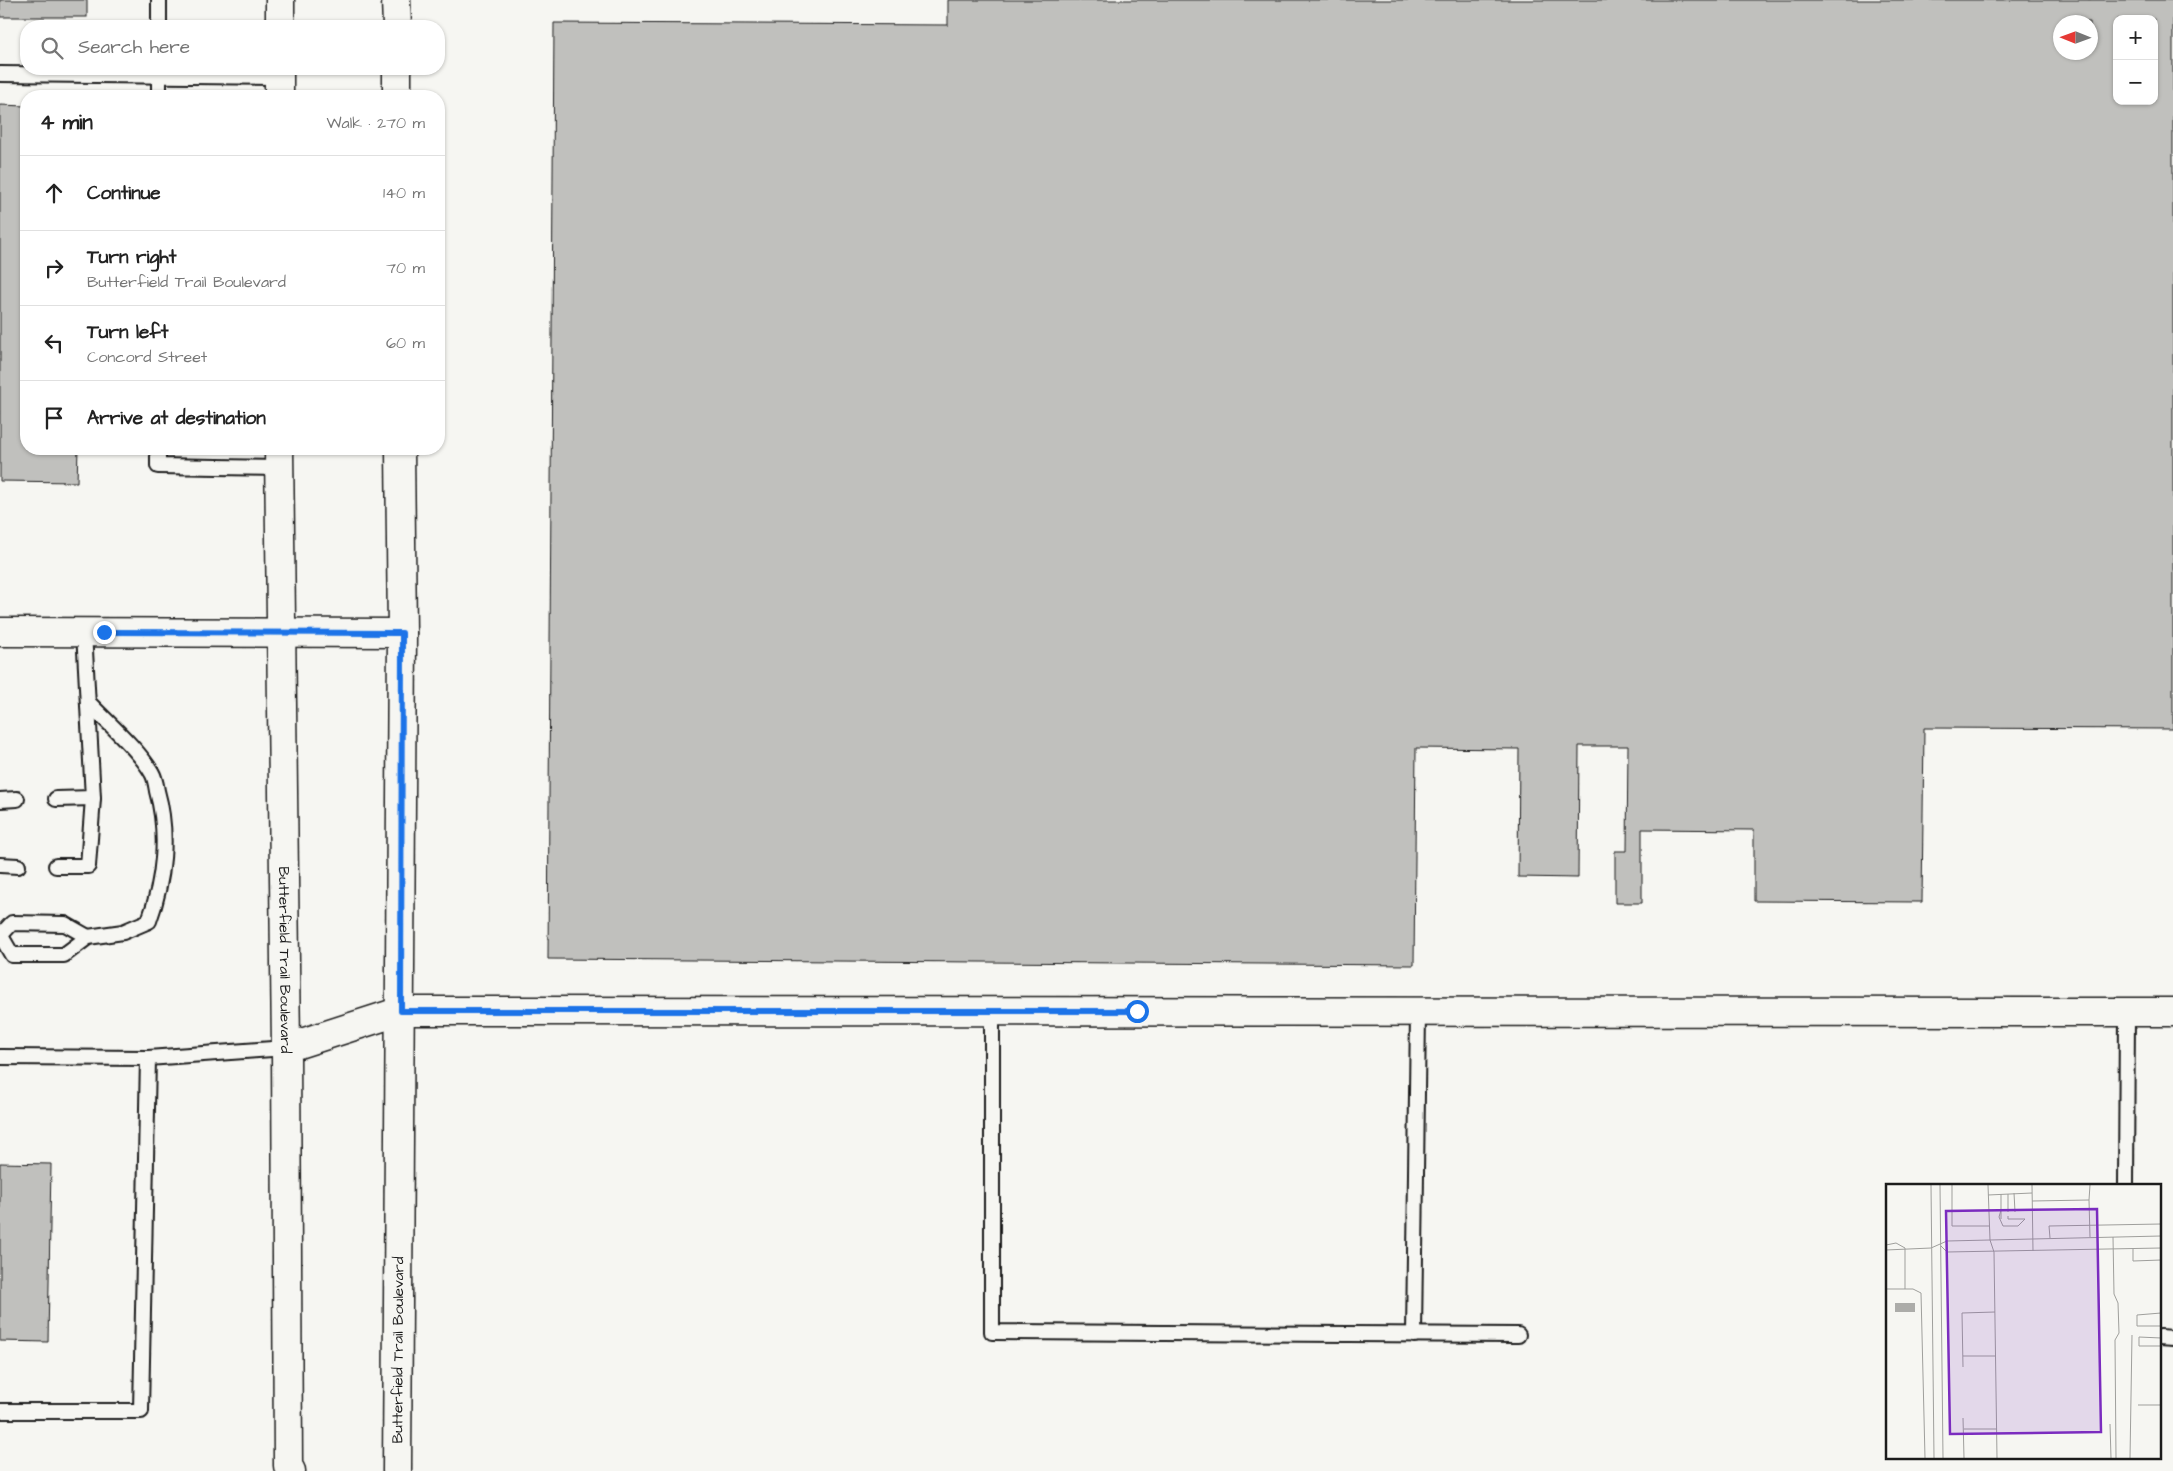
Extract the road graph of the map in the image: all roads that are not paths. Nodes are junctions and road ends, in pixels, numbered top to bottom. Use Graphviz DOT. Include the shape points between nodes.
graph roads {
  1 [pos="159,0"];
  2 [pos="280,0"];
  3 [pos="396,0"];
  4 [pos="159,20"];
  5 [pos="280,20"];
  6 [pos="397,20"];
  7 [pos="0,74"];
  8 [pos="20,74"];
  9 [pos="159,75"];
  10 [pos="199,75"];
  11 [pos="397,75"];
  12 [pos="279,81"];
  13 [pos="159,90"];
  14 [pos="397,90"];
  15 [pos="158,455"];
  16 [pos="400,455"];
  17 [pos="280,458"];
  18 [pos="0,632"];
  19 [pos="84,632"];
  20 [pos="281,632"];
  21 [pos="402,633"];
  22 [pos="88,702"];
  23 [pos="93,798"];
  24 [pos="56,799"];
  25 [pos="0,800"];
  26 [pos="17,800"];
  27 [pos="0,866"];
  28 [pos="18,866"];
  29 [pos="56,866"];
  30 [pos="0,936"];
  31 [pos="88,937"];
  32 [pos="401,1011"];
  33 [pos="992,1011"];
  34 [pos="1418,1012"];
  35 [pos="2127,1012"];
  36 [pos="2173,1012"];
  37 [pos="286,1048"];
  38 [pos="0,1057"];
  39 [pos="148,1058"];
  40 [pos="2126,1184"];
  41 [pos="1414,1335"];
  42 [pos="1518,1335"];
  43 [pos="2160,1338"];
  44 [pos="2173,1338"];
  45 [pos="0,1411"];
  46 [pos="291,1471"];
  47 [pos="397,1471"];
  1 -- 4 [label="lane"];
  2 -- 5 [label="street"];
  3 -- 6 [label="street"];
  7 -- 8 [label="lane"];
  9 -- 13 [label="lane"];
  10 -- 12 [label="lane"];
  11 -- 14 [label="street"];
  15 -- 17 [label="lane" via="158,466"];
  16 -- 21 [label="street, Butterfield Trail Boulevard"];
  17 -- 20 [label="street, Butterfield Trail Boulevard"];
  18 -- 19 [label="street"];
  19 -- 20 [label="street"];
  19 -- 22 [label="lane"];
  20 -- 21 [label="street"];
  20 -- 37 [label="street, Butterfield Trail Boulevard"];
  21 -- 32 [label="street, Butterfield Trail Boulevard"];
  22 -- 23 [label="lane"];
  22 -- 31 [label="lane" via="136,751 152,774 161,804 165,837 157,899 149,922 123,932"];
  23 -- 24 [label="lane"];
  23 -- 29 [label="lane" via="88,866"];
  25 -- 26 [label="lane"];
  27 -- 28 [label="lane"];
  30 -- 31 [label="lane" via="12,923 65,924"];
  30 -- 31 [label="lane" via="12,955 64,956"];
  32 -- 33 [label="street"];
  32 -- 37 [label="street"];
  32 -- 47 [label="street, Butterfield Trail Boulevard"];
  33 -- 34 [label="street"];
  33 -- 41 [label="lane" via="992,1332"];
  34 -- 35 [label="street"];
  34 -- 41 [label="lane"];
  35 -- 36 [label="street"];
  35 -- 40 [label="lane"];
  37 -- 39 [label="lane"];
  37 -- 46 [label="street, Butterfield Trail Boulevard" via="288,1466"];
  38 -- 39 [label="lane"];
  39 -- 45 [label="lane" via="141,1411"];
  41 -- 42 [label="lane"];
  43 -- 44 [label="lane"];
}
